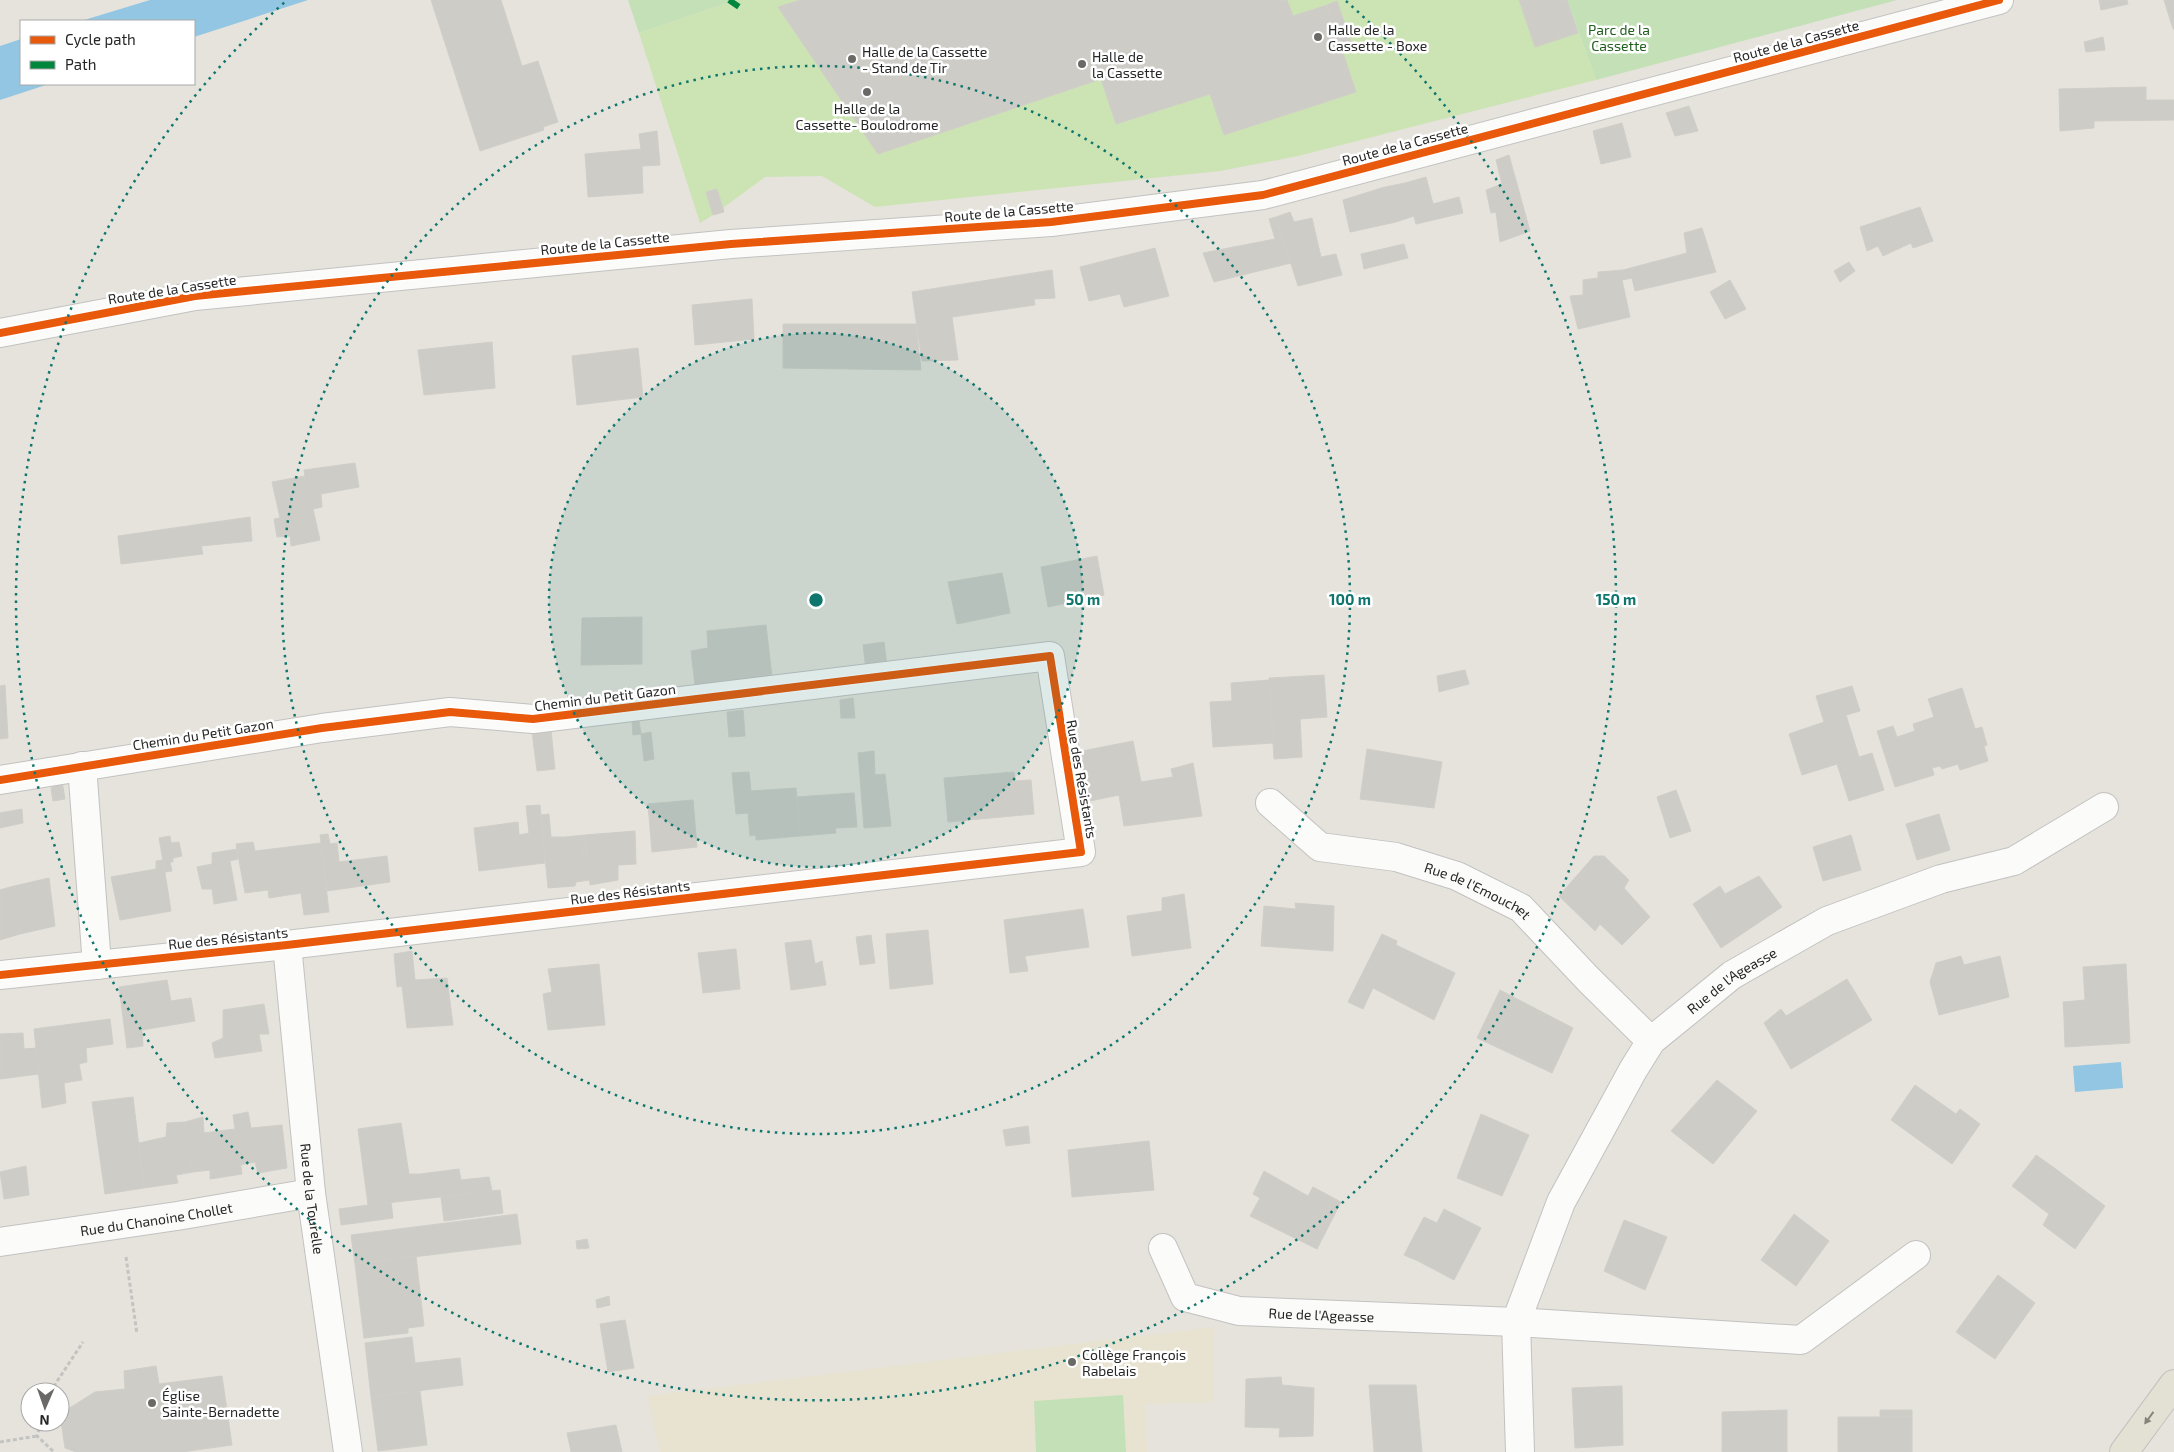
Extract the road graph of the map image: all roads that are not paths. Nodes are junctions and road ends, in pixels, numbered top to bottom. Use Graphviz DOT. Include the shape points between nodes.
graph roads {
  1 [pos="1999,0"];
  2 [pos="0,333"];
  3 [pos="1051,672"];
  4 [pos="82,766"];
  5 [pos="0,780"];
  6 [pos="1270,803"];
  7 [pos="2104,807"];
  8 [pos="287,944"];
  9 [pos="97,965"];
  10 [pos="0,975"];
  11 [pos="1651,1041"];
  12 [pos="311,1193"];
  13 [pos="0,1242"];
  14 [pos="1163,1248"];
  15 [pos="1916,1255"];
  16 [pos="1516,1322"];
  17 [pos="2174,1384"];
  18 [pos="348,1452"];
  19 [pos="1520,1452"];
  20 [pos="2124,1452"];
  1 -- 2 [label="street, Route de la Cassette" via="1263,195 1051,222 730,244 195,296"];
  3 -- 4 [label="street, Chemin du Petit Gazon" via="1050,656 534,719 450,712 322,728"];
  3 -- 8 [label="street, Rue des Résistants" via="1081,852"];
  4 -- 5 [label="street, Chemin du Petit Gazon"];
  4 -- 9 [label="street"];
  6 -- 11 [label="street, Rue de l'Emouchet" via="1320,847 1396,858 1457,876 1521,908"];
  7 -- 11 [label="street, Rue de l'Ageasse" via="2014,861 1941,879 1827,921 1732,975"];
  8 -- 9 [label="street, Rue des Résistants"];
  8 -- 12 [label="street, Rue de la Tourelle"];
  9 -- 10 [label="street, Rue des Résistants"];
  11 -- 16 [label="street, Rue de l'Ageasse" via="1561,1202"];
  12 -- 13 [label="street, Rue du Chanoine Chollet"];
  12 -- 18 [label="street, Rue de la Tourelle"];
  14 -- 16 [label="street, Rue de l'Ageasse" via="1185,1297 1239,1311"];
  15 -- 16 [label="street, Rue de l'Ageasse" via="1801,1340"];
  16 -- 19 [label="street, Rue de l'Ageasse"];
  17 -- 20 [label="main road, one-way"];
}
